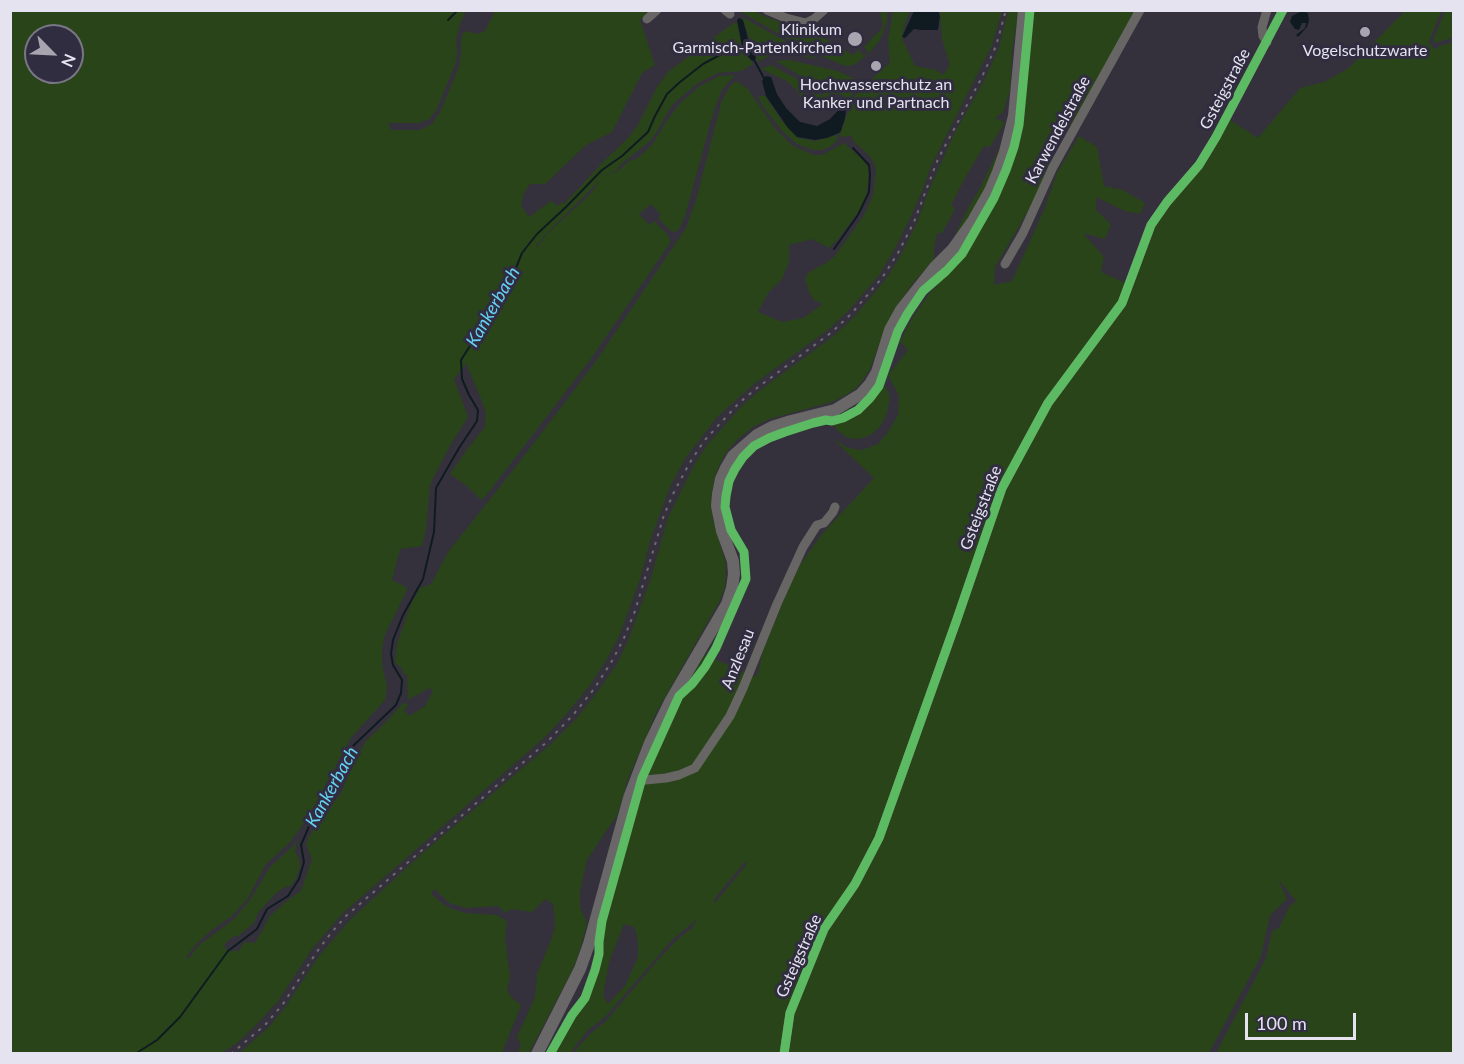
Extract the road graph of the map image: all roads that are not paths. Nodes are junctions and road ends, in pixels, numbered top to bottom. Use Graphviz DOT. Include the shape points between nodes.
graph roads {
  1 [pos="657,10"];
  2 [pos="767,10"];
  3 [pos="824,10"];
  4 [pos="1024,10"];
  5 [pos="1140,10"];
  6 [pos="1268,10"];
  7 [pos="1283,10"];
  8 [pos="646,20"];
  9 [pos="1267,42"];
  10 [pos="1005,264"];
  11 [pos="835,507"];
  12 [pos="635,781"];
  13 [pos="537,1053"];
  14 [pos="784,1053"];
  1 -- 8 [label="street"];
  2 -- 3 [label="street" via="806,23"];
  4 -- 12 [label="main road" via="1014,116 998,172 973,222 901,310 870,384 835,410 757,435 733,456 726,468 717,506 733,561 732,588 727,604 661,718"];
  5 -- 10 [label="street, Karwendelstraße" via="1053,167"];
  6 -- 9 [label="street, Gsteigstraße" via="1262,27"];
  7 -- 9 [label="street, Gsteigstraße"];
  9 -- 14 [label="street, Gsteigstraße" via="1199,165 1152,225 1122,303 1048,403 1002,488 879,838 855,884 824,929 790,1013"];
  11 -- 12 [label="street, Anzlesau" via="803,547 730,716 694,768 666,778"];
  12 -- 13 [label="main road" via="580,969"];
}
